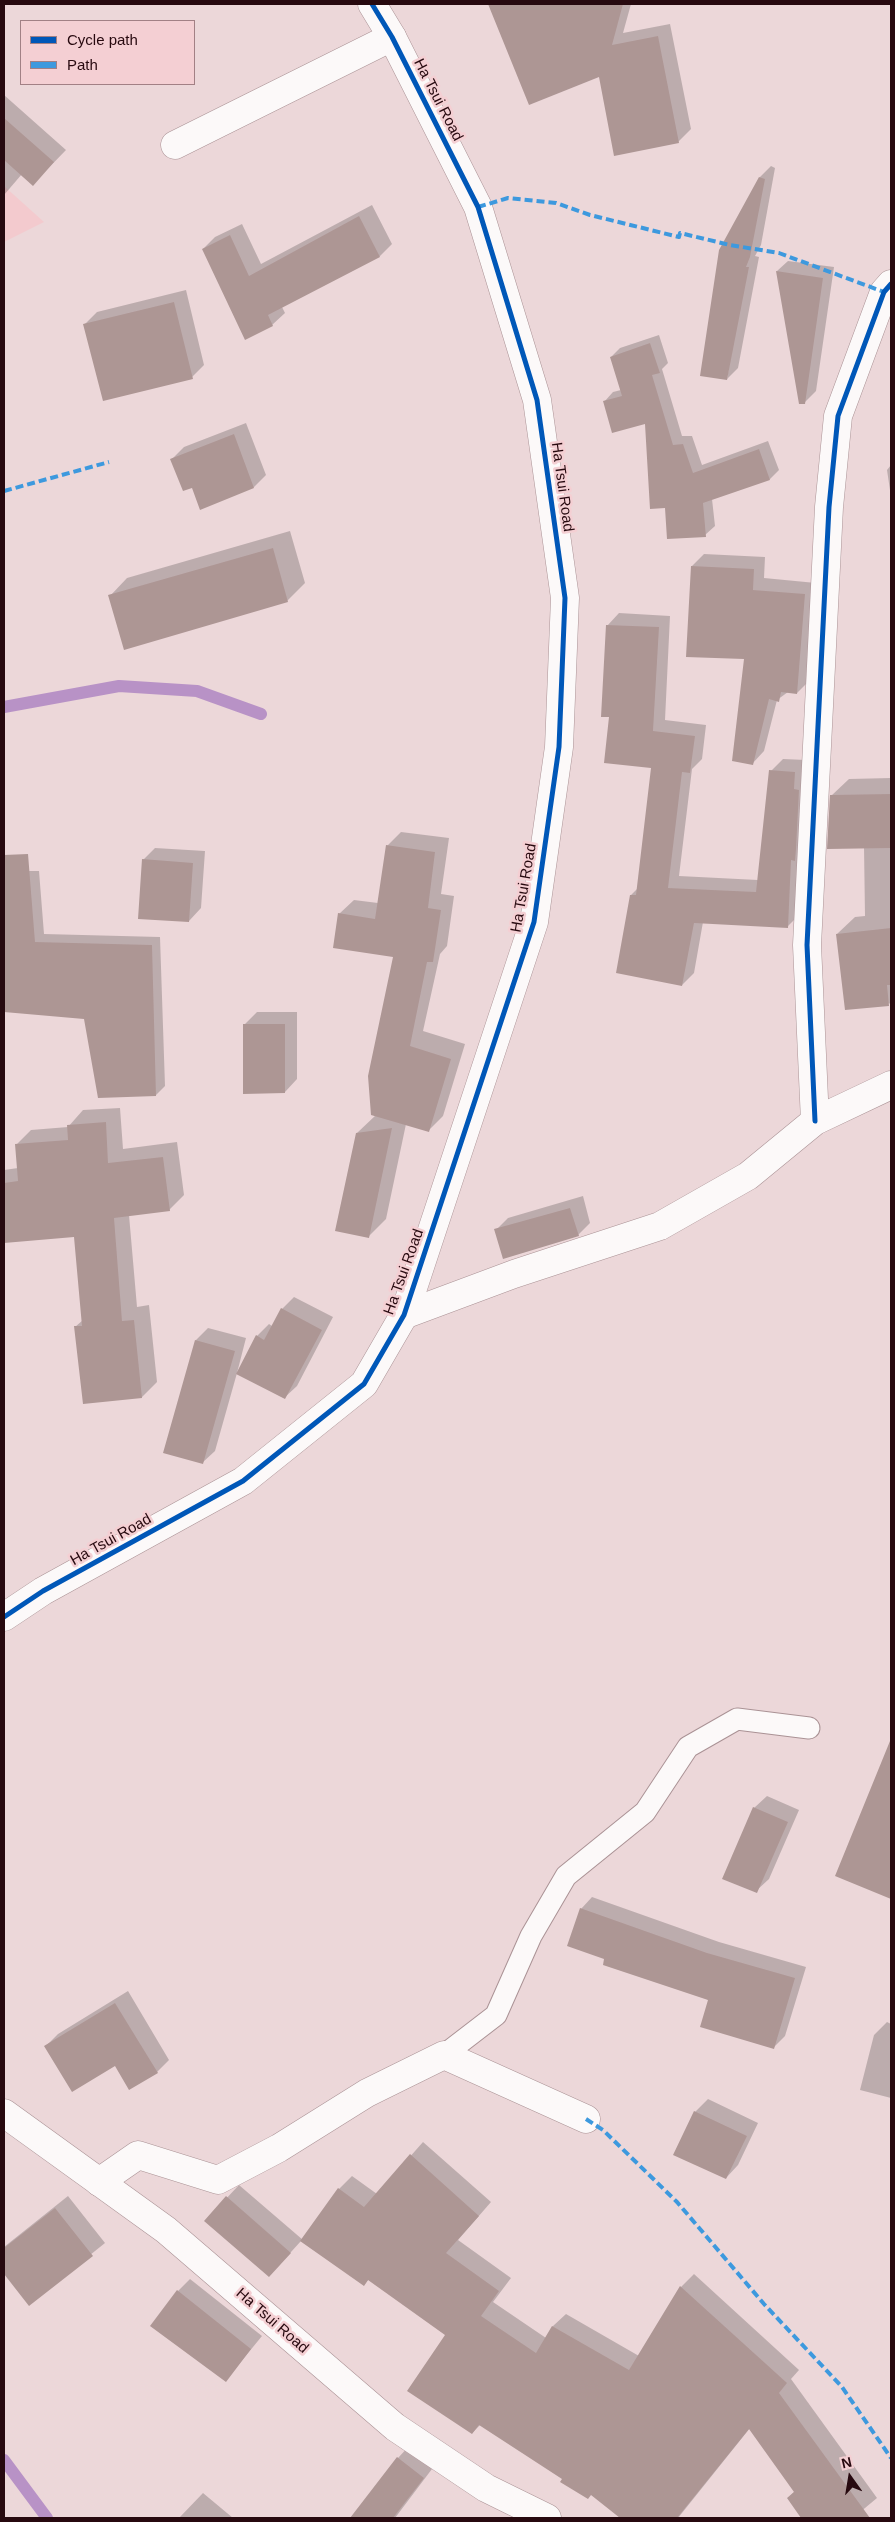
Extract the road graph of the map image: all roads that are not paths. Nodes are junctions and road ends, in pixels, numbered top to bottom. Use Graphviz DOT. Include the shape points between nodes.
graph roads {
  1 [pos="372,4"];
  2 [pos="392,37"];
  3 [pos="175,145"];
  4 [pos="891,284"];
  5 [pos="891,1085"];
  6 [pos="815,1121"];
  7 [pos="404,1315"];
  8 [pos="4,1617"];
  9 [pos="809,1728"];
  10 [pos="444,2055"];
  11 [pos="4,2113"];
  12 [pos="586,2119"];
  13 [pos="99,2182"];
  14 [pos="547,2518"];
  1 -- 2 [label="street, Ha Tsui Road"];
  2 -- 3 [label="street"];
  2 -- 7 [label="street, Ha Tsui Road" via="478,207 538,400 565,598 559,747 534,922"];
  4 -- 6 [label="street" via="884,292 838,416 830,507 807,945"];
  5 -- 6 [label="street"];
  6 -- 7 [label="street" via="748,1176 660,1226 514,1274"];
  7 -- 8 [label="street, Ha Tsui Road" via="364,1384 243,1481"];
  9 -- 10 [label="lane" via="736,1719 688,1747 645,1812 566,1876 531,1936 496,2015"];
  10 -- 12 [label="street"];
  10 -- 13 [label="street" via="368,2093 279,2148 218,2180 138,2155"];
  11 -- 13 [label="street, Ha Tsui Road"];
  13 -- 14 [label="street, Ha Tsui Road" via="166,2230 394,2427 486,2488"];
}
